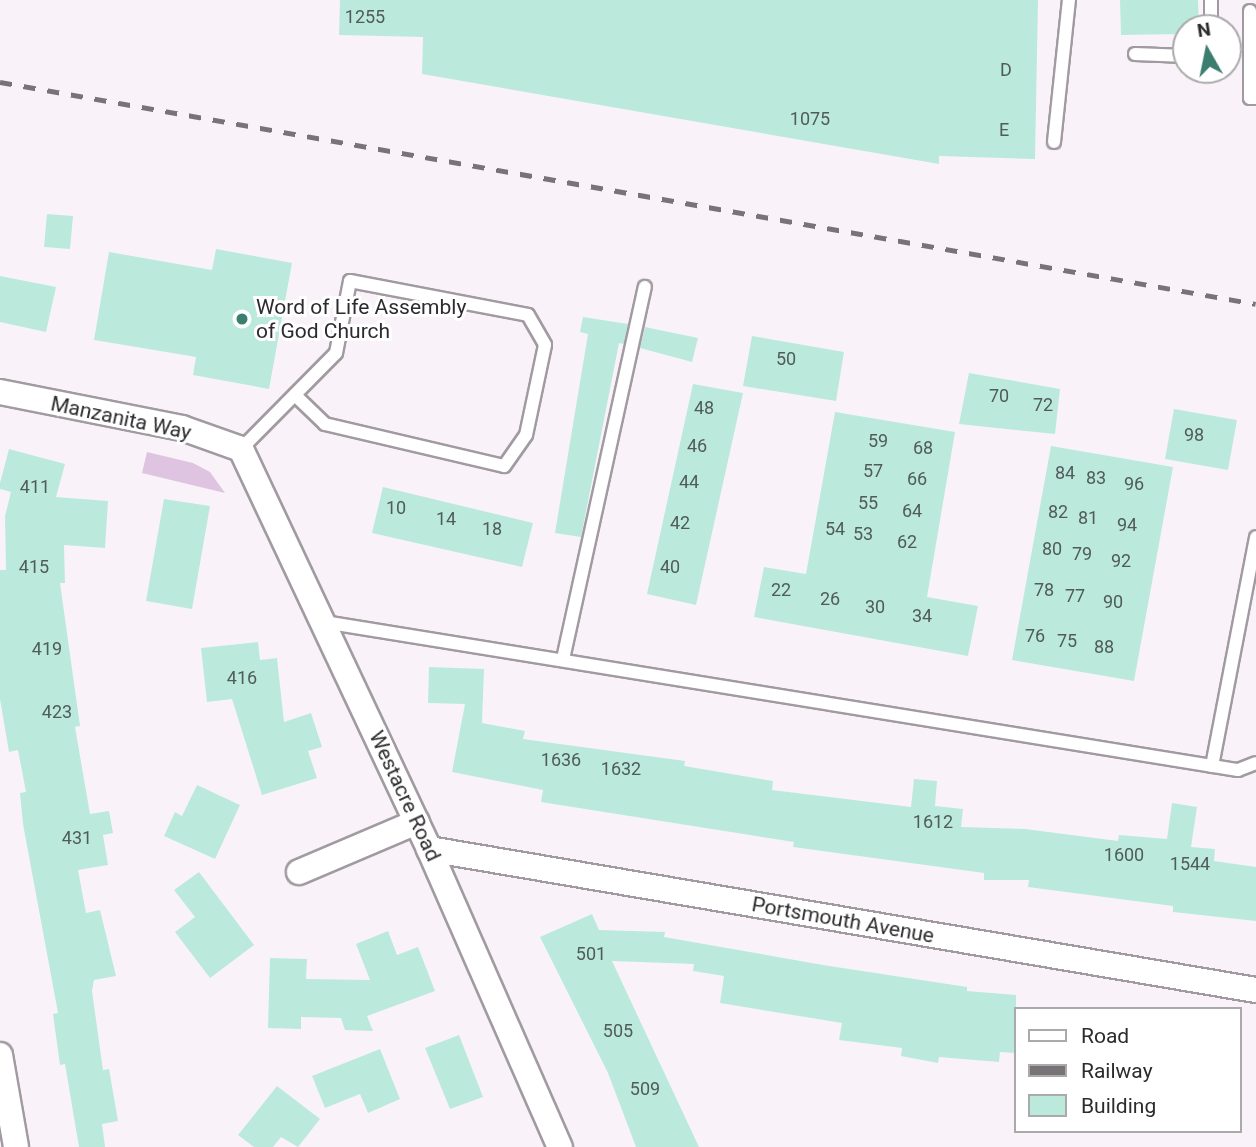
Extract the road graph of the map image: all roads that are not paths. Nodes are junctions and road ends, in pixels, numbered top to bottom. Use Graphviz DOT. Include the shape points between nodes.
graph roads {
  1 [pos="1069,0"];
  2 [pos="1250,10"];
  3 [pos="1135,54"];
  4 [pos="1172,55"];
  5 [pos="1256,97"];
  6 [pos="1054,142"];
  7 [pos="645,287"];
  8 [pos="0,393"];
  9 [pos="296,395"];
  10 [pos="242,449"];
  11 [pos="1256,537"];
  12 [pos="324,622"];
  13 [pos="563,659"];
  14 [pos="1256,763"];
  15 [pos="1212,765"];
  16 [pos="417,822"];
  17 [pos="429,849"];
  18 [pos="299,873"];
  19 [pos="1256,990"];
  20 [pos="0,1055"];
  21 [pos="557,1146"];
  22 [pos="16,1147"];
  1 -- 6 [label="lane"];
  2 -- 5 [label="lane" via="1250,98"];
  3 -- 4 [label="lane"];
  7 -- 13 [label="lane"];
  8 -- 10 [label="street, Manzanita Way" via="182,428"];
  9 -- 9 [label="lane" via="325,424 504,466 526,435 545,345 528,315 350,281 336,354"];
  9 -- 10 [label="lane"];
  10 -- 12 [label="street, Westacre Road"];
  11 -- 15 [label="lane"];
  12 -- 13 [label="lane"];
  12 -- 16 [label="street, Westacre Road"];
  13 -- 15 [label="lane"];
  14 -- 15 [label="lane" via="1238,770"];
  16 -- 17 [label="street, Westacre Road"];
  16 -- 18 [label="street"];
  17 -- 19 [label="street, Portsmouth Avenue"];
  17 -- 21 [label="street, Westacre Road"];
  20 -- 22 [label="street"];
}
